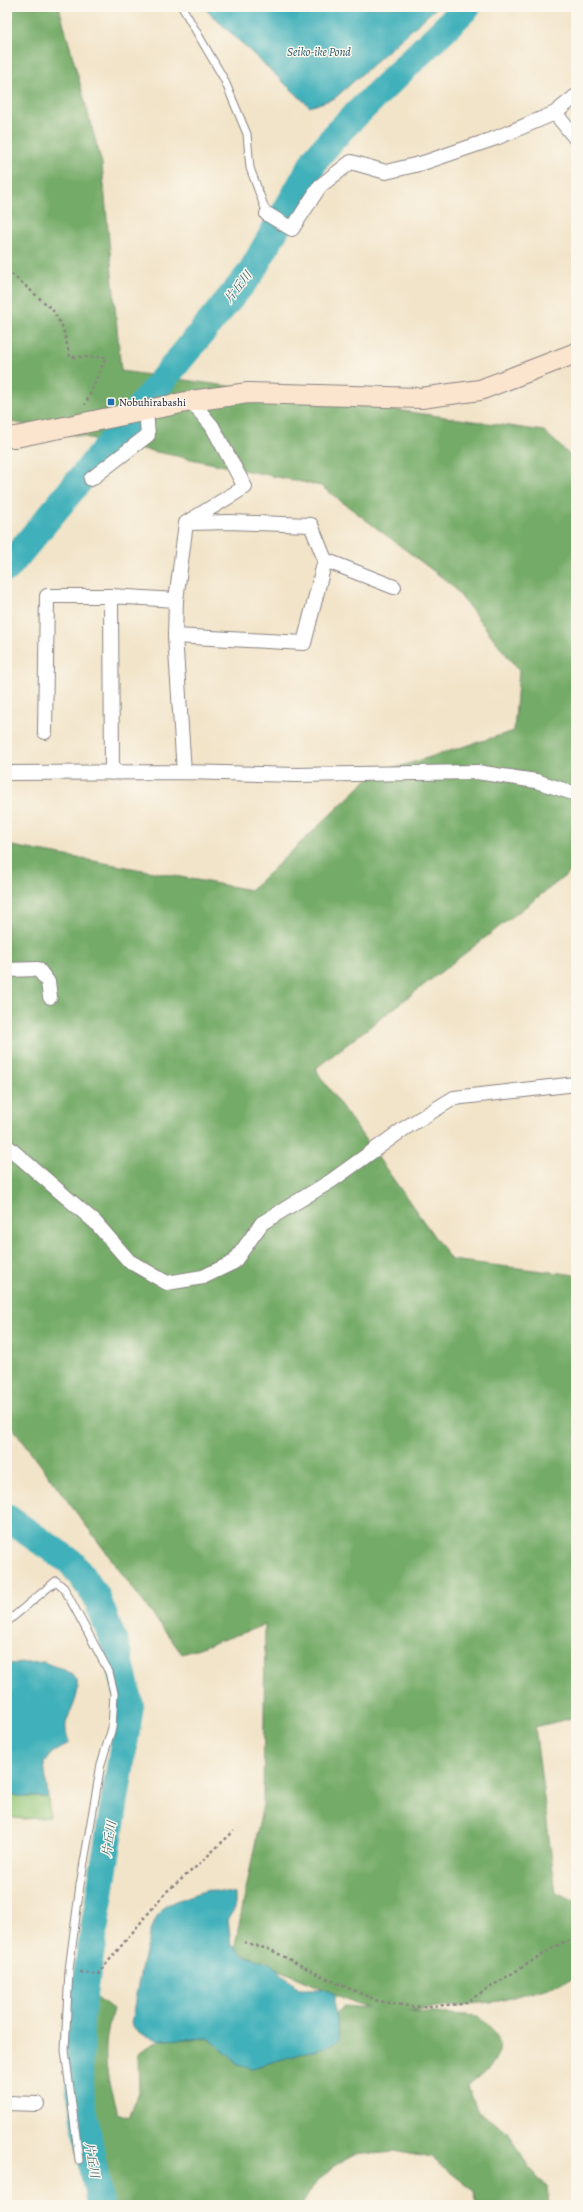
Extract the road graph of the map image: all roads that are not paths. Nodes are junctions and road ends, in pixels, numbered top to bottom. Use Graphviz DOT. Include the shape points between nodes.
graph roads {
  1 [pos="182,7"];
  2 [pos="576,96"];
  3 [pos="555,113"];
  4 [pos="576,139"];
  5 [pos="267,214"];
  6 [pos="576,353"];
  7 [pos="191,401"];
  8 [pos="146,411"];
  9 [pos="7,437"];
  10 [pos="91,479"];
  11 [pos="186,523"];
  12 [pos="325,560"];
  13 [pos="394,587"];
  14 [pos="111,596"];
  15 [pos="176,600"];
  16 [pos="175,636"];
  17 [pos="46,732"];
  18 [pos="184,772"];
  19 [pos="7,773"];
  20 [pos="112,773"];
  21 [pos="576,794"];
  22 [pos="7,970"];
  23 [pos="50,997"];
  24 [pos="576,1084"];
  25 [pos="7,1146"];
  26 [pos="7,1622"];
  27 [pos="7,2103"];
  28 [pos="37,2104"];
  29 [pos="79,2160"];
  1 -- 5 [label="lane" via="224,79 247,134 250,168"];
  2 -- 3 [label="street"];
  3 -- 4 [label="street"];
  3 -- 5 [label="street" via="496,138 423,164 386,172 351,162 320,186 292,229"];
  6 -- 7 [label="street" via="480,390 421,398 248,393"];
  7 -- 8 [label="street"];
  7 -- 11 [label="street" via="212,426 244,487"];
  8 -- 9 [label="street"];
  8 -- 10 [label="street" via="148,435"];
  11 -- 12 [label="street" via="311,525"];
  11 -- 15 [label="street"];
  12 -- 13 [label="street"];
  12 -- 16 [label="street" via="304,643"];
  14 -- 15 [label="street"];
  14 -- 17 [label="street" via="47,596"];
  14 -- 20 [label="street"];
  15 -- 16 [label="street"];
  16 -- 18 [label="street"];
  18 -- 20 [label="street"];
  18 -- 21 [label="street" via="296,775 477,772 536,781"];
  19 -- 20 [label="street"];
  22 -- 23 [label="street" via="38,969 48,982"];
  24 -- 25 [label="street" via="454,1098 405,1128 331,1181 262,1223 234,1262 203,1276 167,1282 129,1260 95,1222"];
  26 -- 29 [label="lane" via="56,1581 64,1588 109,1672 114,1693 112,1728 101,1764 80,1885 69,1970 65,2050"];
  27 -- 28 [label="street"];
}
